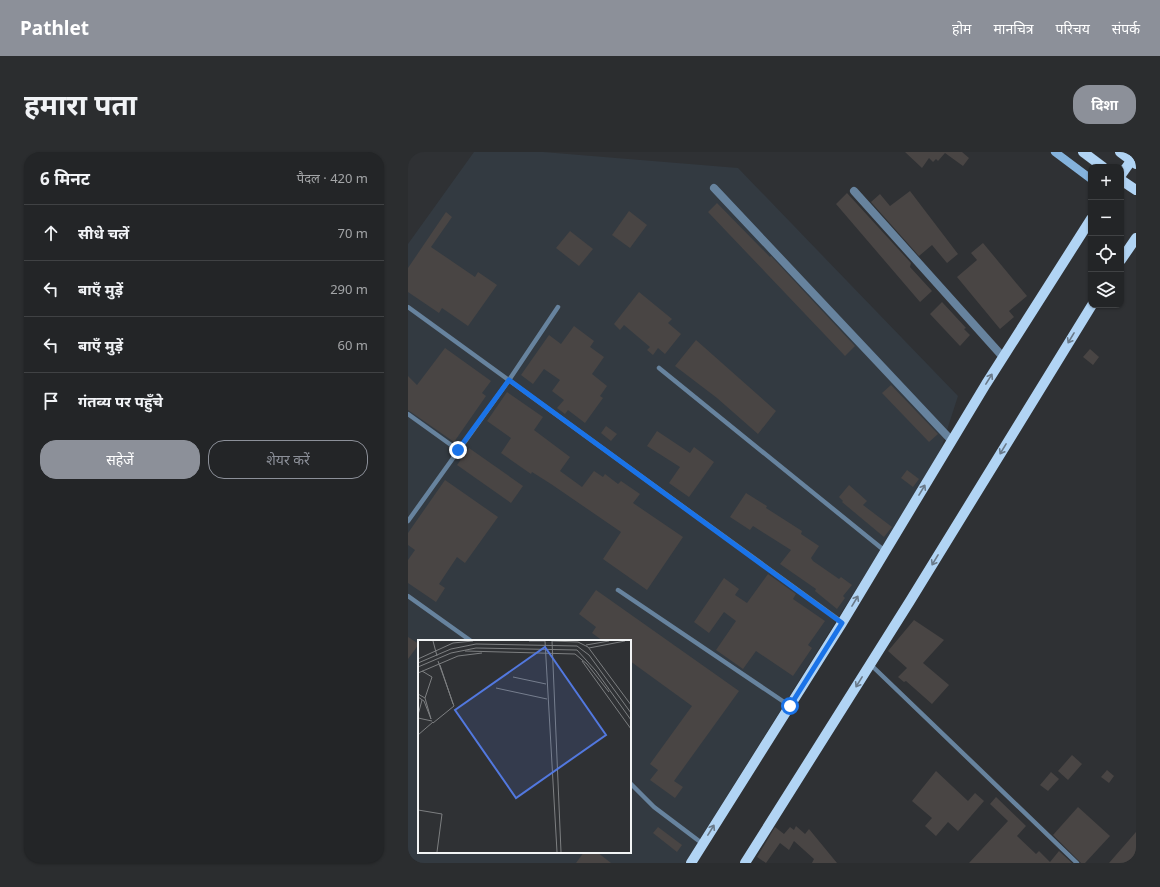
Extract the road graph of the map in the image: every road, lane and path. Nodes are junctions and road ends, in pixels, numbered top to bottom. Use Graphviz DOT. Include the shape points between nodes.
graph roads {
  1 [pos="1055,152"];
  2 [pos="1083,152"];
  3 [pos="1120,152"];
  4 [pos="1134,160"];
  5 [pos="1100,164"];
  6 [pos="1124,172"];
  7 [pos="1088,177"];
  8 [pos="1124,182"];
  9 [pos="714,188"];
  10 [pos="1136,190"];
  11 [pos="854,191"];
  12 [pos="1088,224"];
  13 [pos="1136,238"];
  14 [pos="1124,256"];
  15 [pos="408,307"];
  16 [pos="558,307"];
  17 [pos="1090,308"];
  18 [pos="1003,357"];
  19 [pos="659,368"];
  20 [pos="509,380"];
  21 [pos="408,414"];
  22 [pos="952,441"];
  23 [pos="458,450"];
  24 [pos="408,521"];
  25 [pos="886,551"];
  26 [pos="618,590"];
  27 [pos="408,596"];
  28 [pos="842,623"];
  29 [pos="470,640"];
  30 [pos="870,664"];
  31 [pos="790,706"];
  32 [pos="631,785"];
  33 [pos="703,844"];
  34 [pos="749,862"];
  35 [pos="691,863"];
  36 [pos="1077,863"];
  1 -- 7 [label="street"];
  2 -- 5 [label="main road, bridge"];
  3 -- 4 [label="main road"];
  4 -- 6 [label="main road"];
  8 -- 10 [label="main road"];
  9 -- 22 [label="street"];
  11 -- 18 [label="street"];
  12 -- 18 [label="main road"];
  13 -- 14 [label="main road"];
  15 -- 20 [label="lane"];
  16 -- 20 [label="lane"];
  17 -- 30 [label="main road, one-way"];
  22 -- 18 [label="main road, one-way"];
  19 -- 25 [label="lane"];
  20 -- 23 [label="lane"];
  20 -- 28 [label="lane"];
  21 -- 23 [label="lane"];
  25 -- 22 [label="main road, one-way"];
  23 -- 24 [label="lane"];
  28 -- 25 [label="main road, one-way"];
  26 -- 31 [label="lane"];
  27 -- 29 [label="lane"];
  28 -- 31 [label="main road"];
  30 -- 34 [label="main road, one-way"];
  30 -- 36 [label="lane"];
  33 -- 31 [label="main road, one-way"];
  32 -- 33 [label="lane" via="654,807"];
  33 -- 35 [label="main road"];
}
